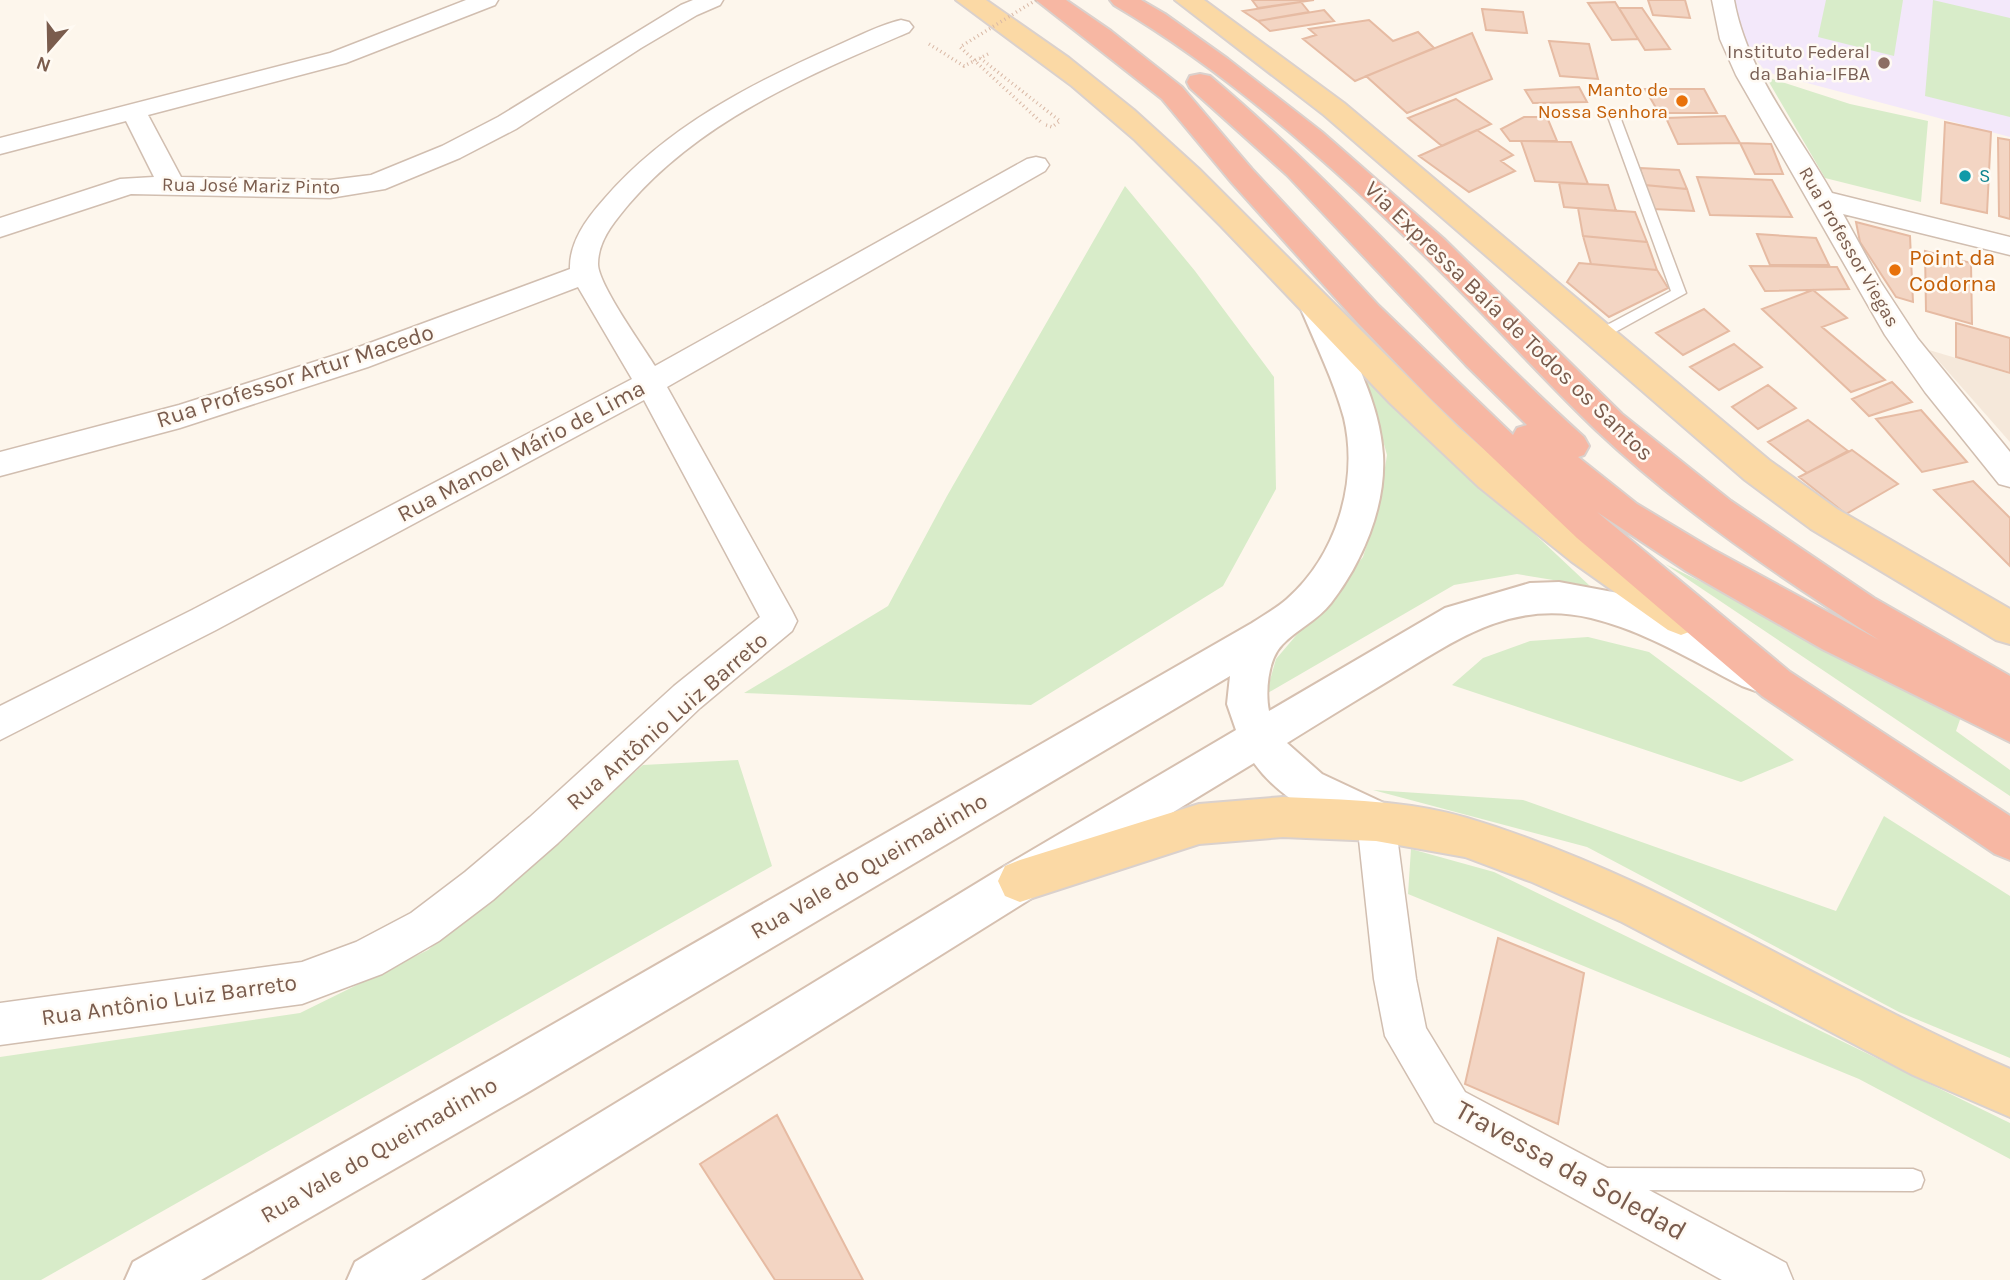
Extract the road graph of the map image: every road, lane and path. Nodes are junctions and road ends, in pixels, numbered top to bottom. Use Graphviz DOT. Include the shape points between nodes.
graph roads {
  1 [pos="487,0"];
  2 [pos="969,0"];
  3 [pos="1036,0"];
  4 [pos="1049,0"];
  5 [pos="1089,0"];
  6 [pos="1123,0"];
  7 [pos="1188,0"];
  8 [pos="1723,0"];
  9 [pos="691,3"];
  10 [pos="1214,18"];
  11 [pos="901,27"];
  12 [pos="969,36"];
  13 [pos="979,58"];
  14 [pos="1172,93"];
  15 [pos="132,111"];
  16 [pos="1613,114"];
  17 [pos="0,146"];
  18 [pos="1035,164"];
  19 [pos="171,184"];
  20 [pos="1823,200"];
  21 [pos="1396,209"];
  22 [pos="0,228"];
  23 [pos="2010,246"];
  24 [pos="585,274"];
  25 [pos="1317,309"];
  26 [pos="1599,336"];
  27 [pos="649,383"];
  28 [pos="0,464"];
  29 [pos="2010,474"];
  30 [pos="1780,604"];
  31 [pos="2010,628"];
  32 [pos="1266,635"];
  33 [pos="1776,684"];
  34 [pos="2010,696"];
  35 [pos="0,724"];
  36 [pos="2010,724"];
  37 [pos="1261,738"];
  38 [pos="1376,821"];
  39 [pos="2010,840"];
  40 [pos="1020,881"];
  41 [pos="0,1024"];
  42 [pos="2010,1093"];
  43 [pos="1581,1178"];
  44 [pos="1913,1180"];
  45 [pos="151,1280"];
  46 [pos="373,1280"];
  47 [pos="1769,1280"];
  1 -- 15 [label="street" via="338,58"];
  2 -- 25 [label="main road" via="1087,85 1145,134"];
  3 -- 13 [label="path, bridge" via="960,47 1044,124 1052,127 1060,121"];
  4 -- 14 [label="highway"];
  5 -- 30 [label="highway" via="1203,84 1287,157 1486,367 1553,429 1605,474"];
  6 -- 21 [label="highway, Via Expressa Baía de Todos os Santos" via="1228,71"];
  7 -- 10 [label="main road"];
  8 -- 20 [label="street, Rua Professor Viegas" via="1730,36 1742,63"];
  9 -- 19 [label="street, Rua José Mariz Pinto" via="507,123 376,183 330,189"];
  10 -- 21 [label="main road" via="1351,154"];
  10 -- 26 [label="main road" via="1334,109"];
  11 -- 13 [label="path" via="964,66"];
  11 -- 24 [label="street" via="801,70 733,107 653,164 596,227 586,251"];
  12 -- 13 [label="path" via="990,53"];
  14 -- 30 [label="highway" via="1288,194 1470,381 1573,474 1624,514"];
  14 -- 33 [label="highway" via="1312,254 1442,389 1590,528"];
  15 -- 17 [label="street"];
  15 -- 19 [label="street"];
  16 -- 26 [label="lane" via="1679,293"];
  18 -- 27 [label="street, Rua Manoel Mário de Lima"];
  19 -- 22 [label="street, Rua José Mariz Pinto" via="129,185"];
  20 -- 23 [label="street"];
  20 -- 29 [label="street, Rua Professor Viegas" via="1897,331"];
  21 -- 34 [label="highway, Via Expressa Baía de Todos os Santos" via="1556,372 1629,439 1719,511 1811,577"];
  24 -- 27 [label="street, Rua Antônio Luiz Barreto"];
  24 -- 28 [label="street, Rua Professor Artur Macedo" via="358,359 180,416"];
  25 -- 32 [label="street, Rua Vale do Queimadinho" via="1364,434 1365,471 1348,544 1301,610"];
  25 -- 33 [label="main road" via="1512,494 1587,555"];
  26 -- 31 [label="main road" via="1757,470 1824,519"];
  27 -- 35 [label="street, Rua Manoel Mário de Lima"];
  27 -- 41 [label="street, Rua Antônio Luiz Barreto" via="780,621 687,697 479,886 425,927 367,959 302,983"];
  30 -- 36 [label="highway"];
  32 -- 37 [label="street" via="1250,671 1247,694 1249,717"];
  32 -- 45 [label="street, Rua Vale do Queimadinho"];
  33 -- 37 [label="street" via="1657,625 1610,608 1568,599 1532,598 1458,619"];
  33 -- 39 [label="highway"];
  37 -- 38 [label="street" via="1274,760 1298,783"];
  37 -- 40 [label="street"];
  38 -- 40 [label="main road" via="1283,817 1199,824"];
  38 -- 42 [label="main road" via="1465,837 1542,865 1638,907 1930,1058"];
  38 -- 43 [label="street, Travessa da Soledad" via="1406,1036 1450,1107"];
  40 -- 46 [label="street"];
  43 -- 44 [label="lane"];
  43 -- 47 [label="street, Travessa da Soledad"];
}
